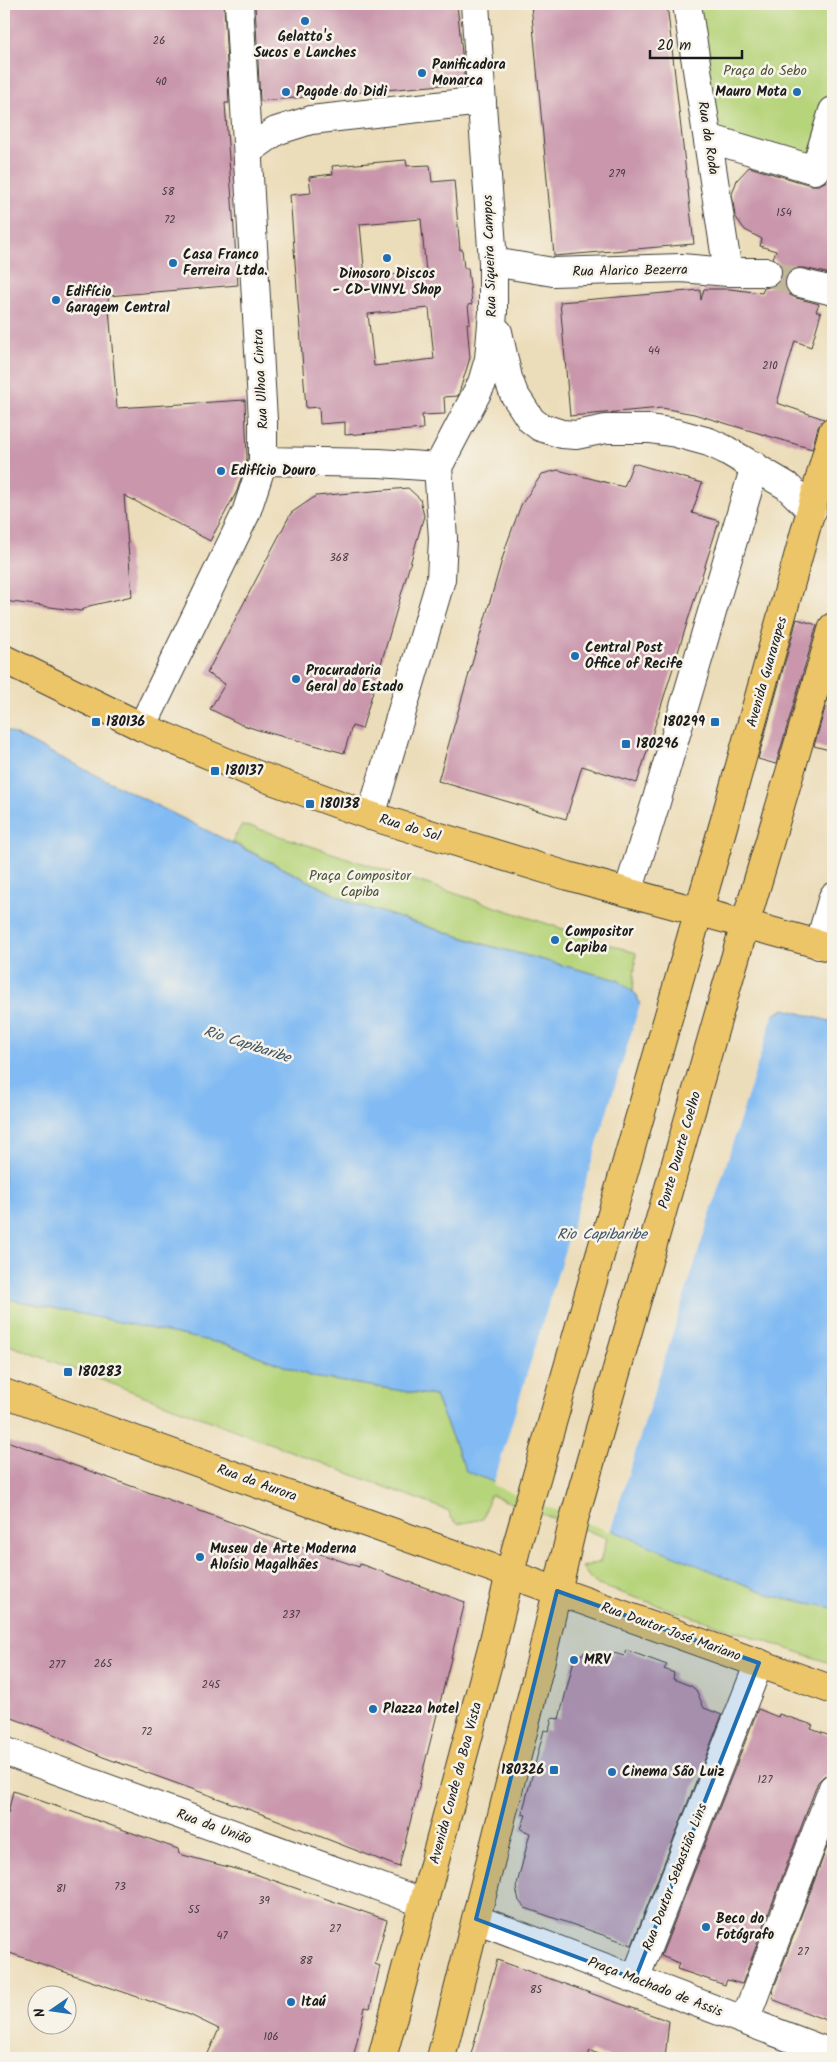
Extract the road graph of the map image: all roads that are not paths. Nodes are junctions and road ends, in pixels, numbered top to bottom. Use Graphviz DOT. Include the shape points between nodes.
graph roads {
  1 [pos="239,4"];
  2 [pos="476,4"];
  3 [pos="687,4"];
  4 [pos="482,101"];
  5 [pos="833,110"];
  6 [pos="708,138"];
  7 [pos="248,151"];
  8 [pos="493,262"];
  9 [pos="728,272"];
  10 [pos="767,272"];
  11 [pos="800,283"];
  12 [pos="833,291"];
  13 [pos="493,312"];
  14 [pos="833,432"];
  15 [pos="264,461"];
  16 [pos="755,466"];
  17 [pos="438,467"];
  18 [pos="812,511"];
  19 [pos="833,627"];
  20 [pos="4,659"];
  21 [pos="142,727"];
  22 [pos="371,816"];
  23 [pos="628,892"];
  24 [pos="833,897"];
  25 [pos="698,913"];
  26 [pos="746,925"];
  27 [pos="826,947"];
  28 [pos="4,1393"];
  29 [pos="509,1574"];
  30 [pos="557,1591"];
  31 [pos="759,1663"];
  32 [pos="833,1690"];
  33 [pos="4,1751"];
  34 [pos="833,1788"];
  35 [pos="424,1903"];
  36 [pos="476,1919"];
  37 [pos="635,1980"];
  38 [pos="744,2020"];
  39 [pos="833,2054"];
  40 [pos="382,2058"];
  41 [pos="441,2058"];
  1 -- 7 [label="street, Rua Ulhoa Cintra"];
  2 -- 4 [label="street, Rua Siqueira Campos"];
  3 -- 6 [label="street, Rua da Roda"];
  4 -- 7 [label="street" via="311,120 276,131"];
  4 -- 8 [label="street, Rua Siqueira Campos"];
  5 -- 6 [label="street" via="815,170"];
  6 -- 9 [label="street, Rua da Roda"];
  7 -- 15 [label="street, Rua Ulhoa Cintra"];
  8 -- 9 [label="street, Rua Alarico Bezerra" via="553,272 680,268"];
  8 -- 13 [label="street, Rua Siqueira Campos"];
  9 -- 10 [label="street, Rua Alarico Bezerra"];
  11 -- 12 [label="street"];
  13 -- 16 [label="street" via="514,394 531,420 540,426 576,435 606,429 650,429 676,433 709,442"];
  13 -- 17 [label="street, Rua Siqueira Campos" via="489,359 482,383"];
  14 -- 18 [label="main road, Avenida Guararapes"];
  15 -- 17 [label="street"];
  15 -- 21 [label="street, Rua Ulhoa Cintra" via="246,513"];
  16 -- 18 [label="street" via="786,486"];
  16 -- 23 [label="street"];
  17 -- 22 [label="street" via="443,538 441,579"];
  18 -- 25 [label="main road, Avenida Guararapes"];
  19 -- 26 [label="main road"];
  20 -- 21 [label="main road, Rua do Sol"];
  21 -- 22 [label="main road, Rua do Sol" via="255,774"];
  22 -- 23 [label="main road, Rua do Sol"];
  23 -- 25 [label="main road, Rua do Sol"];
  24 -- 27 [label="street"];
  25 -- 26 [label="main road, Rua do Sol"];
  25 -- 29 [label="main road, Avenida Conde da Boa Vista"];
  26 -- 27 [label="main road, Rua do Sol"];
  26 -- 30 [label="main road, Ponte Duarte Coelho" via="574,1519"];
  28 -- 29 [label="main road, Rua da Aurora"];
  29 -- 30 [label="main road, Rua Doutor José Mariano"];
  29 -- 35 [label="main road, Avenida Conde da Boa Vista"];
  30 -- 31 [label="main road, Rua Doutor José Mariano"];
  30 -- 36 [label="main road"];
  31 -- 32 [label="main road, Rua Doutor José Mariano"];
  31 -- 37 [label="street, Rua Doutor Sebastião Lins"];
  33 -- 35 [label="street, Rua da União"];
  34 -- 38 [label="street"];
  35 -- 40 [label="main road, Avenida Conde da Boa Vista"];
  36 -- 37 [label="street, Praça Machado de Assis"];
  36 -- 41 [label="main road"];
  37 -- 38 [label="street, Praça Machado de Assis"];
  38 -- 39 [label="street, Praça Machado de Assis"];
}
